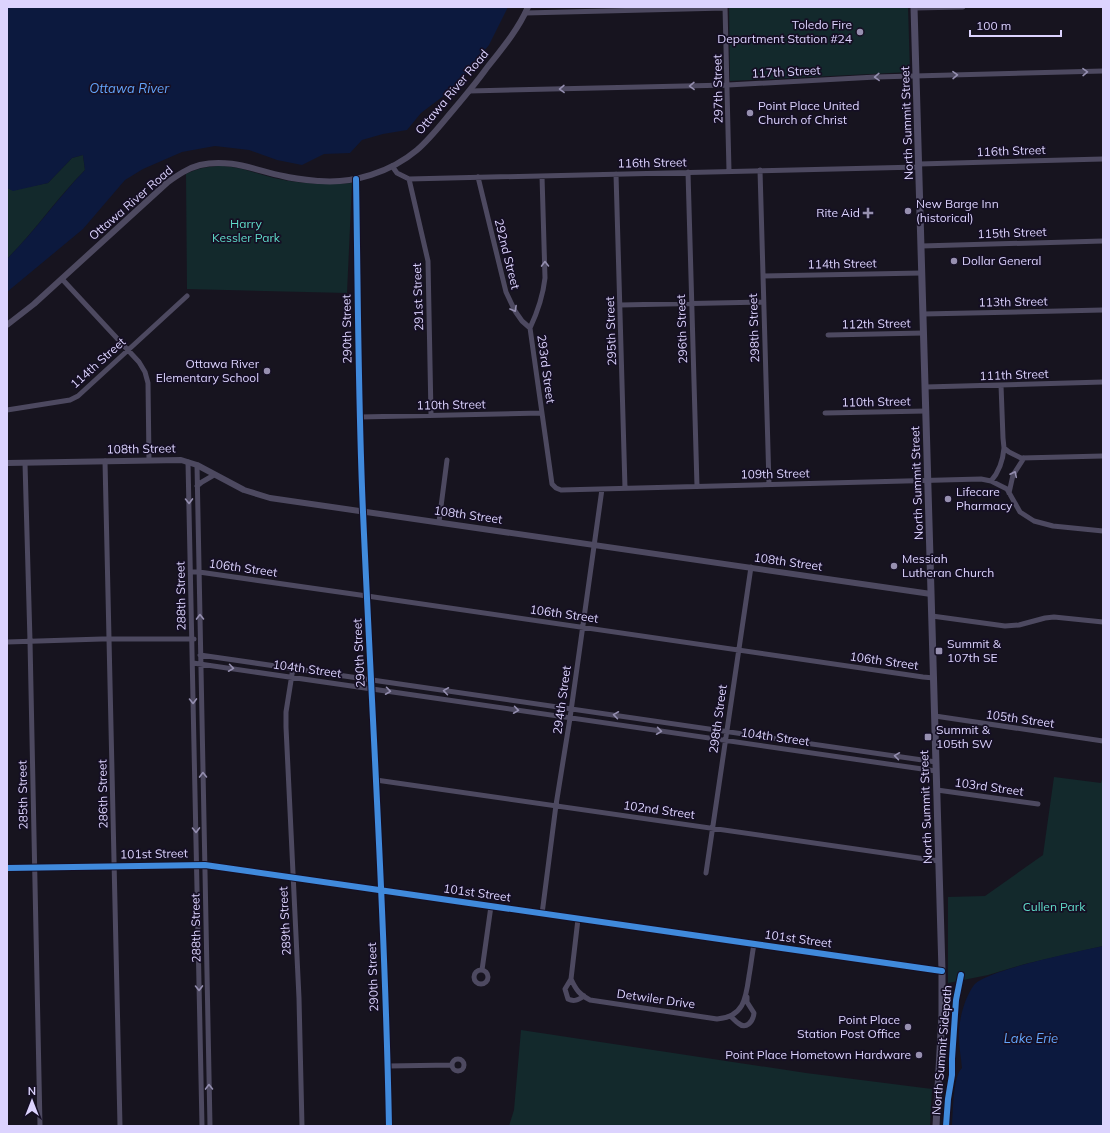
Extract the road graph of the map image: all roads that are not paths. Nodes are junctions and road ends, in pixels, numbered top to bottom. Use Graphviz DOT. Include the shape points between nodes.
graph roads {
  1 [pos="963,7"];
  2 [pos="725,8"];
  3 [pos="914,8"];
  4 [pos="527,10"];
  5 [pos="1103,71"];
  6 [pos="916,76"];
  7 [pos="728,85"];
  8 [pos="469,91"];
  9 [pos="1103,159"];
  10 [pos="919,165"];
  11 [pos="392,166"];
  12 [pos="760,170"];
  13 [pos="729,171"];
  14 [pos="688,172"];
  15 [pos="616,174"];
  16 [pos="542,176"];
  17 [pos="478,177"];
  18 [pos="356,179"];
  19 [pos="409,179"];
  20 [pos="1103,241"];
  21 [pos="921,246"];
  22 [pos="922,273"];
  23 [pos="763,276"];
  24 [pos="62,279"];
  25 [pos="186,296"];
  26 [pos="764,302"];
  27 [pos="692,303"];
  28 [pos="620,305"];
  29 [pos="1103,310"];
  30 [pos="923,314"];
  31 [pos="7,325"];
  32 [pos="530,328"];
  33 [pos="924,333"];
  34 [pos="828,335"];
  35 [pos="127,350"];
  36 [pos="1103,382"];
  37 [pos="1001,385"];
  38 [pos="925,387"];
  39 [pos="7,410"];
  40 [pos="926,411"];
  41 [pos="542,413"];
  42 [pos="826,413"];
  43 [pos="431,415"];
  44 [pos="360,417"];
  45 [pos="1004,448"];
  46 [pos="1103,456"];
  47 [pos="1024,458"];
  48 [pos="149,460"];
  49 [pos="448,460"];
  50 [pos="105,461"];
  51 [pos="188,462"];
  52 [pos="25,463"];
  53 [pos="7,464"];
  54 [pos="197,465"];
  55 [pos="214,475"];
  56 [pos="928,481"];
  57 [pos="991,481"];
  58 [pos="769,484"];
  59 [pos="197,486"];
  60 [pos="697,486"];
  61 [pos="625,488"];
  62 [pos="602,489"];
  63 [pos="561,490"];
  64 [pos="1009,493"];
  65 [pos="363,511"];
  66 [pos="439,522"];
  67 [pos="1103,531"];
  68 [pos="594,545"];
  69 [pos="751,567"];
  70 [pos="191,572"];
  71 [pos="199,572"];
  72 [pos="931,594"];
  73 [pos="367,596"];
  74 [pos="932,616"];
  75 [pos="1103,622"];
  76 [pos="582,627"];
  77 [pos="192,639"];
  78 [pos="110,640"];
  79 [pos="200,640"];
  80 [pos="7,642"];
  81 [pos="30,642"];
  82 [pos="738,650"];
  83 [pos="200,655"];
  84 [pos="193,663"];
  85 [pos="201,664"];
  86 [pos="293,668"];
  87 [pos="292,677"];
  88 [pos="934,678"];
  89 [pos="371,680"];
  90 [pos="372,689"];
  91 [pos="468,694"];
  92 [pos="467,703"];
  93 [pos="571,709"];
  94 [pos="935,716"];
  95 [pos="570,718"];
  96 [pos="647,720"];
  97 [pos="646,729"];
  98 [pos="194,730"];
  99 [pos="202,730"];
  100 [pos="727,732"];
  101 [pos="725,740"];
  102 [pos="1103,741"];
  103 [pos="831,747"];
  104 [pos="830,755"];
  105 [pos="936,762"];
  106 [pos="936,771"];
  107 [pos="376,780"];
  108 [pos="937,790"];
  109 [pos="195,796"];
  110 [pos="203,796"];
  111 [pos="1038,804"];
  112 [pos="556,805"];
  113 [pos="712,828"];
  114 [pos="939,861"];
  115 [pos="197,865"];
  116 [pos="205,865"];
  117 [pos="115,866"];
  118 [pos="7,868"];
  119 [pos="35,868"];
  120 [pos="706,872"];
  121 [pos="293,878"];
  122 [pos="381,891"];
  123 [pos="491,906"];
  124 [pos="542,914"];
  125 [pos="578,919"];
  126 [pos="754,944"];
  127 [pos="482,970"];
  128 [pos="942,971"];
  129 [pos="199,975"];
  130 [pos="207,975"];
  131 [pos="571,979"];
  132 [pos="584,996"];
  133 [pos="747,996"];
  134 [pos="730,1016"];
  135 [pos="452,1065"];
  136 [pos="388,1066"];
  137 [pos="40,1126"];
  138 [pos="120,1126"];
  139 [pos="202,1126"];
  140 [pos="210,1126"];
  141 [pos="302,1126"];
  142 [pos="389,1126"];
  143 [pos="936,1126"];
  1 -- 3 [label="street"];
  2 -- 4 [label="street"];
  2 -- 7 [label="street, 297th Street"];
  3 -- 6 [label="main road, North Summit Street"];
  4 -- 8 [label="street, Ottawa River Road" via="512,35"];
  6 -- 5 [label="street, 117th Street, one-way"];
  6 -- 7 [label="street, 117th Street, one-way"];
  6 -- 10 [label="main road, North Summit Street"];
  7 -- 8 [label="street, 117th Street, one-way"];
  7 -- 13 [label="street, 297th Street"];
  8 -- 11 [label="street, Ottawa River Road" via="424,143"];
  9 -- 10 [label="street, 116th Street"];
  10 -- 12 [label="street, 116th Street"];
  10 -- 21 [label="main road, North Summit Street"];
  11 -- 18 [label="street, Ottawa River Road"];
  11 -- 19 [label="street" via="397,173"];
  12 -- 13 [label="street, 116th Street"];
  12 -- 23 [label="street, 298th Street"];
  13 -- 14 [label="street, 116th Street"];
  14 -- 15 [label="street, 116th Street"];
  14 -- 27 [label="street, 296th Street"];
  15 -- 16 [label="street, 116th Street"];
  15 -- 28 [label="street, 295th Street"];
  16 -- 17 [label="street, 116th Street"];
  32 -- 16 [label="street, 293rd Street, one-way" via="539,310 544,291"];
  17 -- 19 [label="street, 116th Street"];
  17 -- 32 [label="street, 292nd Street, one-way" via="506,292 515,311"];
  18 -- 24 [label="street, Ottawa River Road" via="319,181 283,177 235,163 216,162 199,165 168,182"];
  18 -- 44 [label="street, 290th Street"];
  19 -- 43 [label="street, 291st Street" via="429,269"];
  20 -- 21 [label="street, 115th Street"];
  21 -- 22 [label="main road, North Summit Street"];
  22 -- 23 [label="street, 114th Street"];
  22 -- 30 [label="main road, North Summit Street"];
  23 -- 26 [label="street, 298th Street"];
  24 -- 31 [label="street, Ottawa River Road"];
  24 -- 35 [label="street"];
  25 -- 35 [label="street, 114th Street"];
  26 -- 27 [label="street"];
  26 -- 58 [label="street, 298th Street"];
  27 -- 28 [label="street"];
  27 -- 60 [label="street, 296th Street"];
  28 -- 61 [label="street, 295th Street"];
  29 -- 30 [label="street, 113th Street"];
  30 -- 33 [label="main road, North Summit Street"];
  32 -- 41 [label="street, 293rd Street"];
  33 -- 34 [label="street, 112th Street"];
  33 -- 38 [label="main road, North Summit Street"];
  35 -- 39 [label="street, 114th Street" via="78,396 70,400"];
  35 -- 48 [label="street" via="139,362 148,383"];
  36 -- 37 [label="street, 111th Street"];
  37 -- 38 [label="street, 111th Street"];
  37 -- 45 [label="street"];
  38 -- 40 [label="main road, North Summit Street"];
  40 -- 42 [label="street, 110th Street"];
  40 -- 56 [label="main road, North Summit Street"];
  41 -- 43 [label="street, 110th Street"];
  41 -- 63 [label="street, 293rd Street" via="552,484"];
  43 -- 44 [label="street, 110th Street"];
  44 -- 65 [label="street, 290th Street"];
  45 -- 47 [label="street" via="1014,456"];
  45 -- 57 [label="street" via="999,469"];
  46 -- 47 [label="street"];
  64 -- 47 [label="street, one-way" via="1013,475"];
  48 -- 50 [label="street, 108th Street"];
  48 -- 51 [label="street, 108th Street"];
  49 -- 66 [label="street"];
  50 -- 52 [label="street, 108th Street"];
  50 -- 78 [label="street, 286th Street"];
  51 -- 54 [label="street, 108th Street"];
  51 -- 70 [label="street, 288th Street, one-way"];
  52 -- 53 [label="street, 108th Street"];
  52 -- 81 [label="street, 285th Street"];
  54 -- 55 [label="street, 108th Street"];
  54 -- 59 [label="street, 288th Street"];
  55 -- 59 [label="street"];
  55 -- 65 [label="street, 108th Street" via="253,494"];
  56 -- 57 [label="street, 109th Street"];
  56 -- 58 [label="street, 109th Street"];
  56 -- 72 [label="main road, North Summit Street"];
  57 -- 64 [label="street"];
  58 -- 60 [label="street, 109th Street"];
  59 -- 71 [label="street, 288th Street"];
  60 -- 61 [label="street, 109th Street"];
  61 -- 62 [label="street, 109th Street"];
  62 -- 63 [label="street, 109th Street"];
  62 -- 68 [label="street, 294th Street"];
  64 -- 67 [label="street" via="1020,512 1034,521 1053,526"];
  65 -- 66 [label="street, 108th Street"];
  65 -- 73 [label="street, 290th Street"];
  66 -- 68 [label="street, 108th Street"];
  68 -- 69 [label="street, 108th Street"];
  68 -- 76 [label="street, 294th Street"];
  69 -- 72 [label="street, 108th Street"];
  69 -- 82 [label="street, 298th Street"];
  70 -- 71 [label="street, 106th Street"];
  70 -- 77 [label="street, 288th Street"];
  71 -- 73 [label="street, 106th Street"];
  79 -- 71 [label="street, 288th Street, one-way"];
  72 -- 74 [label="main road, North Summit Street"];
  73 -- 76 [label="street, 106th Street"];
  73 -- 89 [label="street, 290th Street"];
  74 -- 75 [label="street" via="1005,626 1045,618"];
  74 -- 88 [label="main road, North Summit Street"];
  76 -- 82 [label="street, 106th Street"];
  76 -- 93 [label="street, 294th Street"];
  77 -- 78 [label="street"];
  77 -- 79 [label="street"];
  77 -- 84 [label="street, 288th Street"];
  78 -- 81 [label="street"];
  78 -- 117 [label="street, 286th Street"];
  79 -- 83 [label="street, 288th Street"];
  80 -- 81 [label="street"];
  81 -- 119 [label="street, 285th Street"];
  82 -- 88 [label="street, 106th Street"];
  82 -- 100 [label="street, 298th Street"];
  83 -- 85 [label="street, 288th Street"];
  83 -- 86 [label="street, 104th Street"];
  84 -- 85 [label="street, 104th Street"];
  84 -- 98 [label="street, 288th Street, one-way"];
  85 -- 87 [label="street, 104th Street, one-way"];
  85 -- 99 [label="street, 288th Street"];
  86 -- 87 [label="street, 289th Street"];
  86 -- 89 [label="street, 104th Street"];
  87 -- 90 [label="street, 104th Street"];
  87 -- 121 [label="street, 289th Street" via="286,727"];
  88 -- 94 [label="main road, North Summit Street"];
  89 -- 90 [label="street, 290th Street"];
  91 -- 89 [label="street, 104th Street, one-way"];
  90 -- 92 [label="street, 104th Street, one-way"];
  90 -- 107 [label="street, 290th Street"];
  91 -- 92 [label="street"];
  91 -- 93 [label="street, 104th Street"];
  92 -- 95 [label="street, 104th Street, one-way"];
  93 -- 95 [label="street, 294th Street"];
  96 -- 93 [label="street, 104th Street, one-way"];
  94 -- 102 [label="street, 105th Street"];
  94 -- 105 [label="main road, North Summit Street"];
  95 -- 97 [label="street, 104th Street"];
  95 -- 112 [label="street, 294th Street"];
  96 -- 97 [label="street"];
  96 -- 100 [label="street, 104th Street"];
  97 -- 101 [label="street, 104th Street, one-way"];
  98 -- 99 [label="street"];
  98 -- 109 [label="street, 288th Street"];
  110 -- 99 [label="street, 288th Street, one-way"];
  100 -- 101 [label="street, 298th Street"];
  100 -- 103 [label="street, 104th Street"];
  101 -- 104 [label="street, 104th Street"];
  101 -- 113 [label="street, 298th Street"];
  103 -- 104 [label="street"];
  105 -- 103 [label="street, 104th Street, one-way"];
  104 -- 106 [label="street, 104th Street"];
  105 -- 106 [label="main road, North Summit Street"];
  106 -- 108 [label="main road, North Summit Street"];
  107 -- 112 [label="street, 102nd Street"];
  107 -- 122 [label="street, 290th Street"];
  108 -- 111 [label="street, 103rd Street"];
  108 -- 114 [label="main road, North Summit Street"];
  109 -- 110 [label="street"];
  109 -- 115 [label="street, 288th Street, one-way"];
  110 -- 116 [label="street, 288th Street"];
  112 -- 113 [label="street, 102nd Street"];
  112 -- 124 [label="street, 294th Street"];
  113 -- 114 [label="street, 102nd Street"];
  113 -- 120 [label="street, 298th Street"];
  114 -- 128 [label="main road, North Summit Street"];
  115 -- 116 [label="street, 101st Street"];
  115 -- 117 [label="street, 101st Street"];
  115 -- 129 [label="street, 288th Street"];
  116 -- 121 [label="street, 101st Street"];
  116 -- 130 [label="street, 288th Street"];
  117 -- 119 [label="street, 101st Street"];
  117 -- 138 [label="street, 286th Street"];
  118 -- 119 [label="street, 101st Street"];
  119 -- 137 [label="street, 285th Street"];
  121 -- 122 [label="street, 101st Street"];
  121 -- 141 [label="street, 289th Street"];
  122 -- 123 [label="street, 101st Street"];
  122 -- 136 [label="street, 290th Street"];
  123 -- 124 [label="street, 101st Street"];
  123 -- 127 [label="street"];
  124 -- 125 [label="street, 101st Street"];
  125 -- 126 [label="street, 101st Street"];
  125 -- 131 [label="street"];
  126 -- 128 [label="street, 101st Street"];
  126 -- 133 [label="street"];
  128 -- 143 [label="main road, North Summit Street"];
  129 -- 130 [label="street"];
  129 -- 139 [label="street, 288th Street, one-way"];
  140 -- 130 [label="street, 288th Street, one-way"];
  131 -- 132 [label="street, Detwiler Drive" via="575,988"];
  131 -- 132 [label="street" via="565,989 568,999 579,1000"];
  132 -- 134 [label="street, Detwiler Drive" via="590,1000 717,1019"];
  133 -- 134 [label="street, Detwiler Drive" via="743,1005"];
  133 -- 134 [label="street" via="747,1002 754,1013 750,1024 740,1025"];
  135 -- 136 [label="street"];
  136 -- 142 [label="street, 290th Street"];
}
